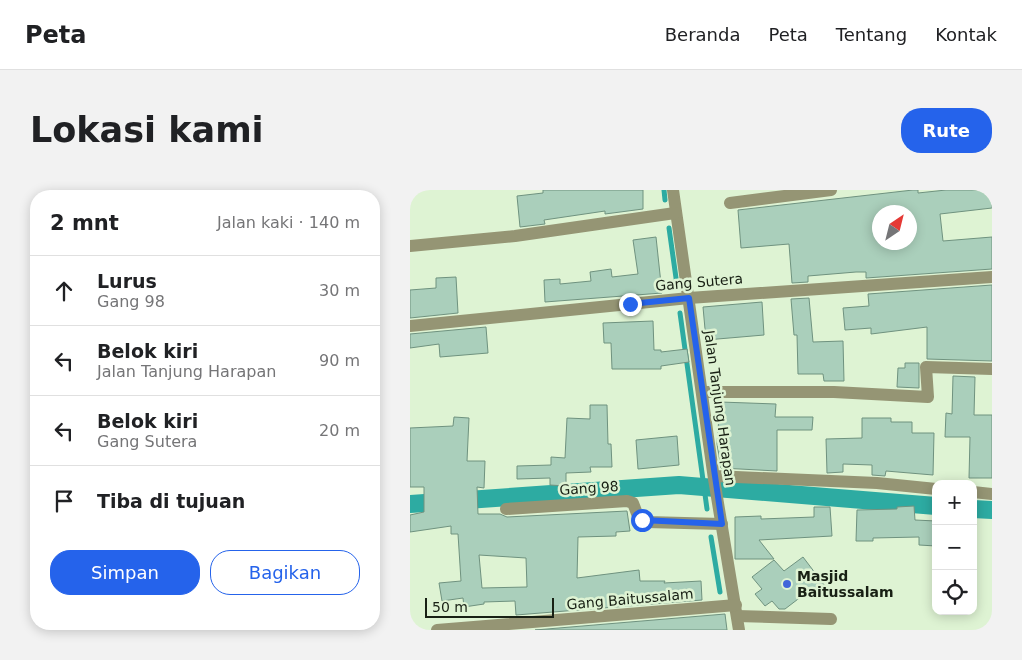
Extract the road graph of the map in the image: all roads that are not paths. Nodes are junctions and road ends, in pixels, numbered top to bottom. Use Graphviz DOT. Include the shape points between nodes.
graph roads {
  1 [pos="673,190"];
  2 [pos="831,190"];
  3 [pos="730,203"];
  4 [pos="675,213"];
  5 [pos="410,246"];
  6 [pos="992,277"];
  7 [pos="689,298"];
  8 [pos="410,326"];
  9 [pos="992,369"];
  10 [pos="702,392"];
  11 [pos="714,477"];
  12 [pos="932,489"];
  13 [pos="977,492"];
  14 [pos="992,494"];
  15 [pos="506,509"];
  16 [pos="721,522"];
  17 [pos="736,610"];
  18 [pos="832,619"];
  19 [pos="437,630"];
  20 [pos="739,630"];
  1 -- 4 [label="street, Jalan Tanjung Harapan"];
  2 -- 3 [label="street"];
  4 -- 5 [label="street" via="515,236"];
  4 -- 7 [label="street, Jalan Tanjung Harapan"];
  6 -- 7 [label="street, Gang Sutera"];
  7 -- 8 [label="street, Gang Sutera"];
  7 -- 10 [label="street, Jalan Tanjung Harapan"];
  9 -- 10 [label="street" via="926,367 928,397 834,392"];
  10 -- 11 [label="street, Jalan Tanjung Harapan"];
  11 -- 12 [label="street" via="876,483"];
  11 -- 16 [label="street, Jalan Tanjung Harapan"];
  13 -- 14 [label="street"];
  15 -- 16 [label="street, Gang 98" via="627,501 633,503 639,519 647,522"];
  16 -- 17 [label="street, Jalan Tanjung Harapan"];
  17 -- 18 [label="street, Gang Baitussalam"];
  17 -- 19 [label="street, Gang Baitussalam"];
  17 -- 20 [label="street, Jalan Tanjung Harapan"];
}
